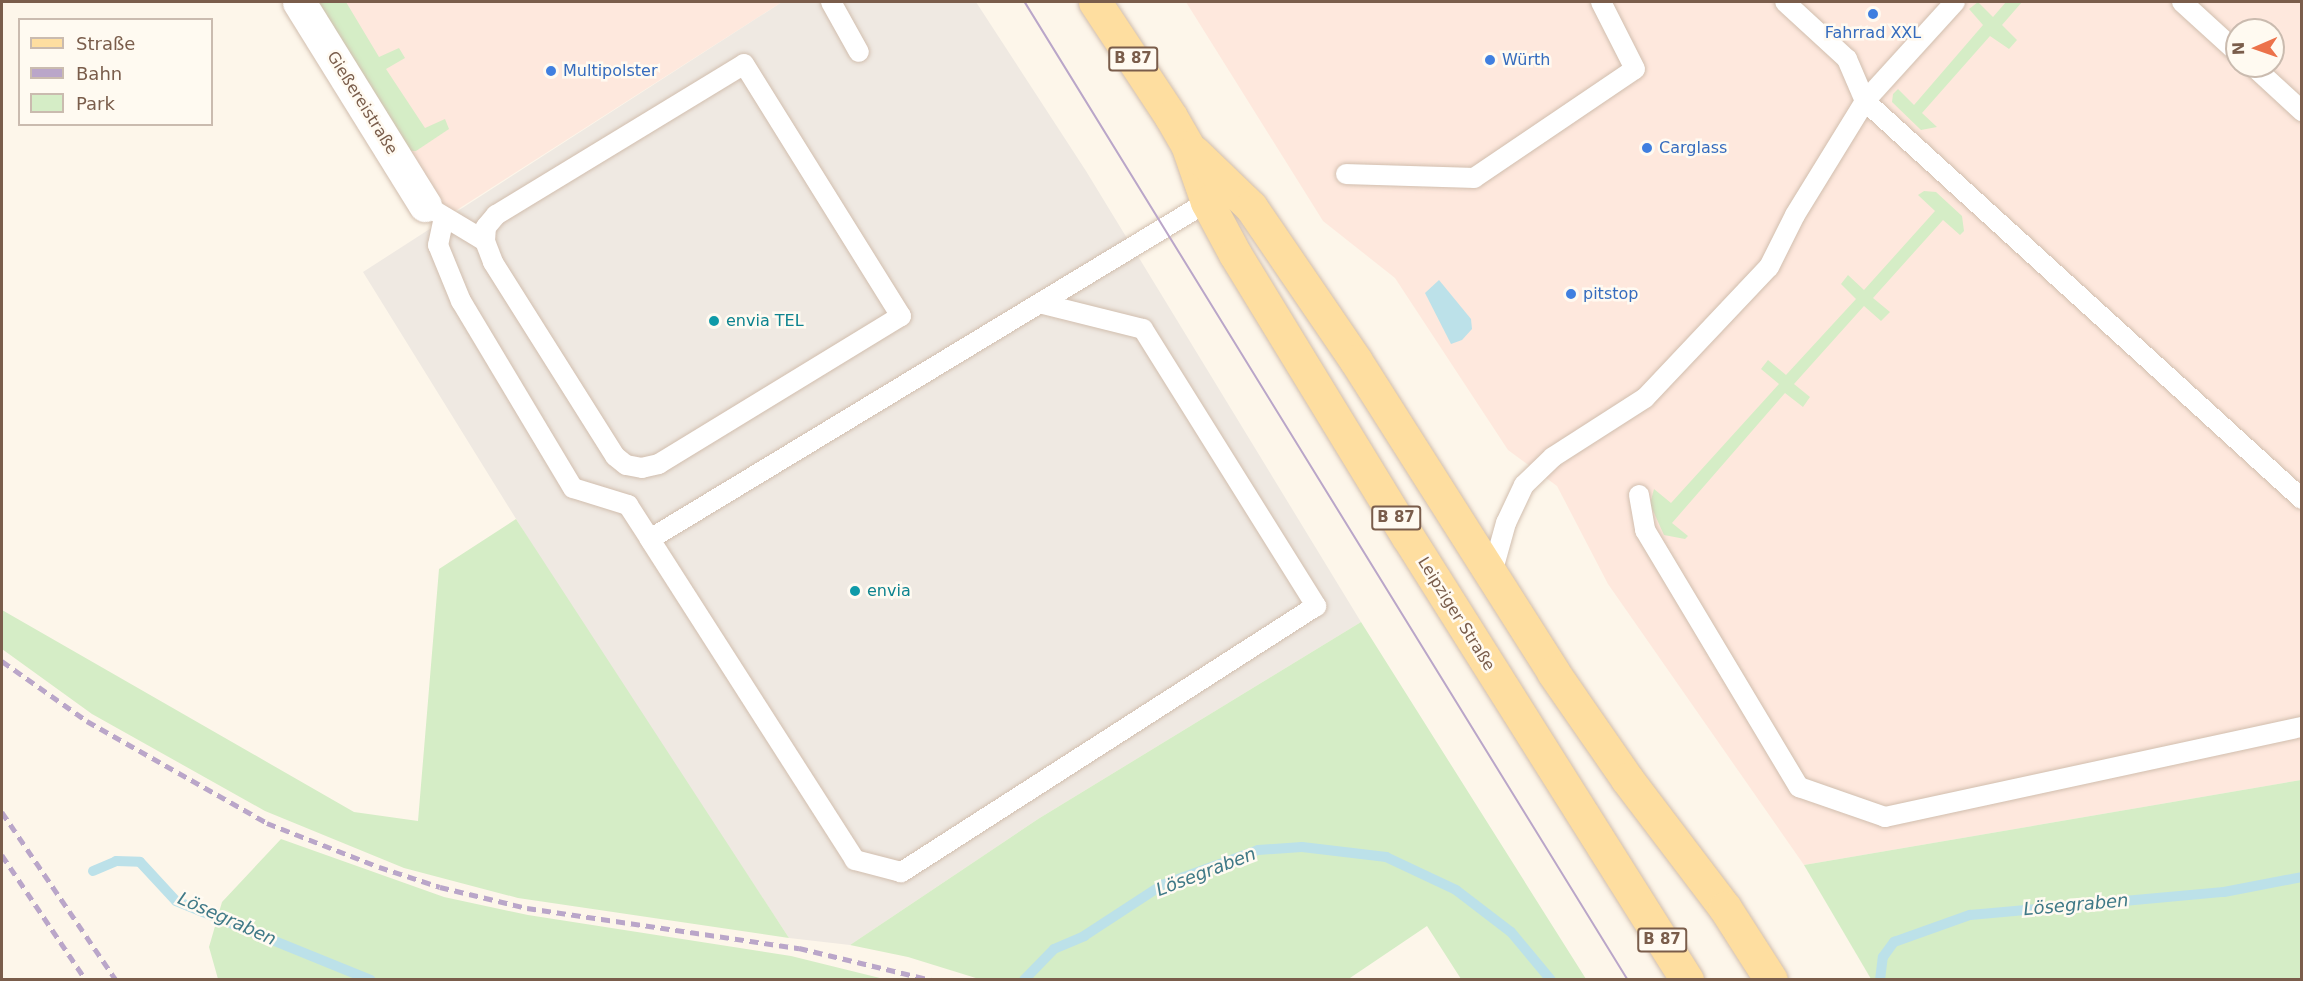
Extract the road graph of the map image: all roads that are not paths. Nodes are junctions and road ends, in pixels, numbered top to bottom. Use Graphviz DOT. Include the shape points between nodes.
graph roads {
  1 [pos="299,2"];
  2 [pos="831,2"];
  3 [pos="1095,2"];
  4 [pos="1601,2"];
  5 [pos="1785,2"];
  6 [pos="1955,2"];
  7 [pos="2186,5"];
  8 [pos="2225,41"];
  9 [pos="859,52"];
  10 [pos="2266,78"];
  11 [pos="1865,101"];
  12 [pos="2301,111"];
  13 [pos="1188,147"];
  14 [pos="1346,174"];
  15 [pos="1207,202"];
  16 [pos="434,211"];
  17 [pos="485,241"];
  18 [pos="1043,304"];
  19 [pos="1639,495"];
  20 [pos="2301,499"];
  21 [pos="650,539"];
  22 [pos="1492,573"];
  23 [pos="2301,727"];
  24 [pos="1687,980"];
  25 [pos="1771,980"];
  1 -- 16 [label="street, Gießereistraße"];
  2 -- 9 [label="lane"];
  3 -- 13 [label="main road, Leipziger Straße / B 87"];
  4 -- 14 [label="lane" via="1635,69 1474,178"];
  5 -- 11 [label="lane" via="1847,59"];
  6 -- 11 [label="lane"];
  7 -- 8 [label="lane"];
  10 -- 12 [label="lane"];
  11 -- 20 [label="lane"];
  11 -- 22 [label="lane" via="1795,215 1769,267 1645,398 1553,457 1524,485 1506,523"];
  13 -- 15 [label="main road, Leipziger Straße / B 87"];
  13 -- 22 [label="main road, Leipziger Straße / B 87" via="1251,207 1356,361"];
  15 -- 18 [label="lane"];
  15 -- 24 [label="main road, Leipziger Straße / B 87" via="1408,537"];
  16 -- 17 [label="lane"];
  16 -- 21 [label="lane" via="438,245 461,301 573,488 628,505"];
  17 -- 17 [label="lane" via="493,262 615,456 626,465 642,468 659,464 901,316 744,64 496,215 486,227"];
  18 -- 21 [label="lane"];
  18 -- 21 [label="lane" via="1143,329 1316,606 901,872 855,860"];
  19 -- 23 [label="lane" via="1645,530 1799,787 1885,817"];
  22 -- 25 [label="main road, Leipziger Straße / B 87" via="1627,779 1725,908"];
}
